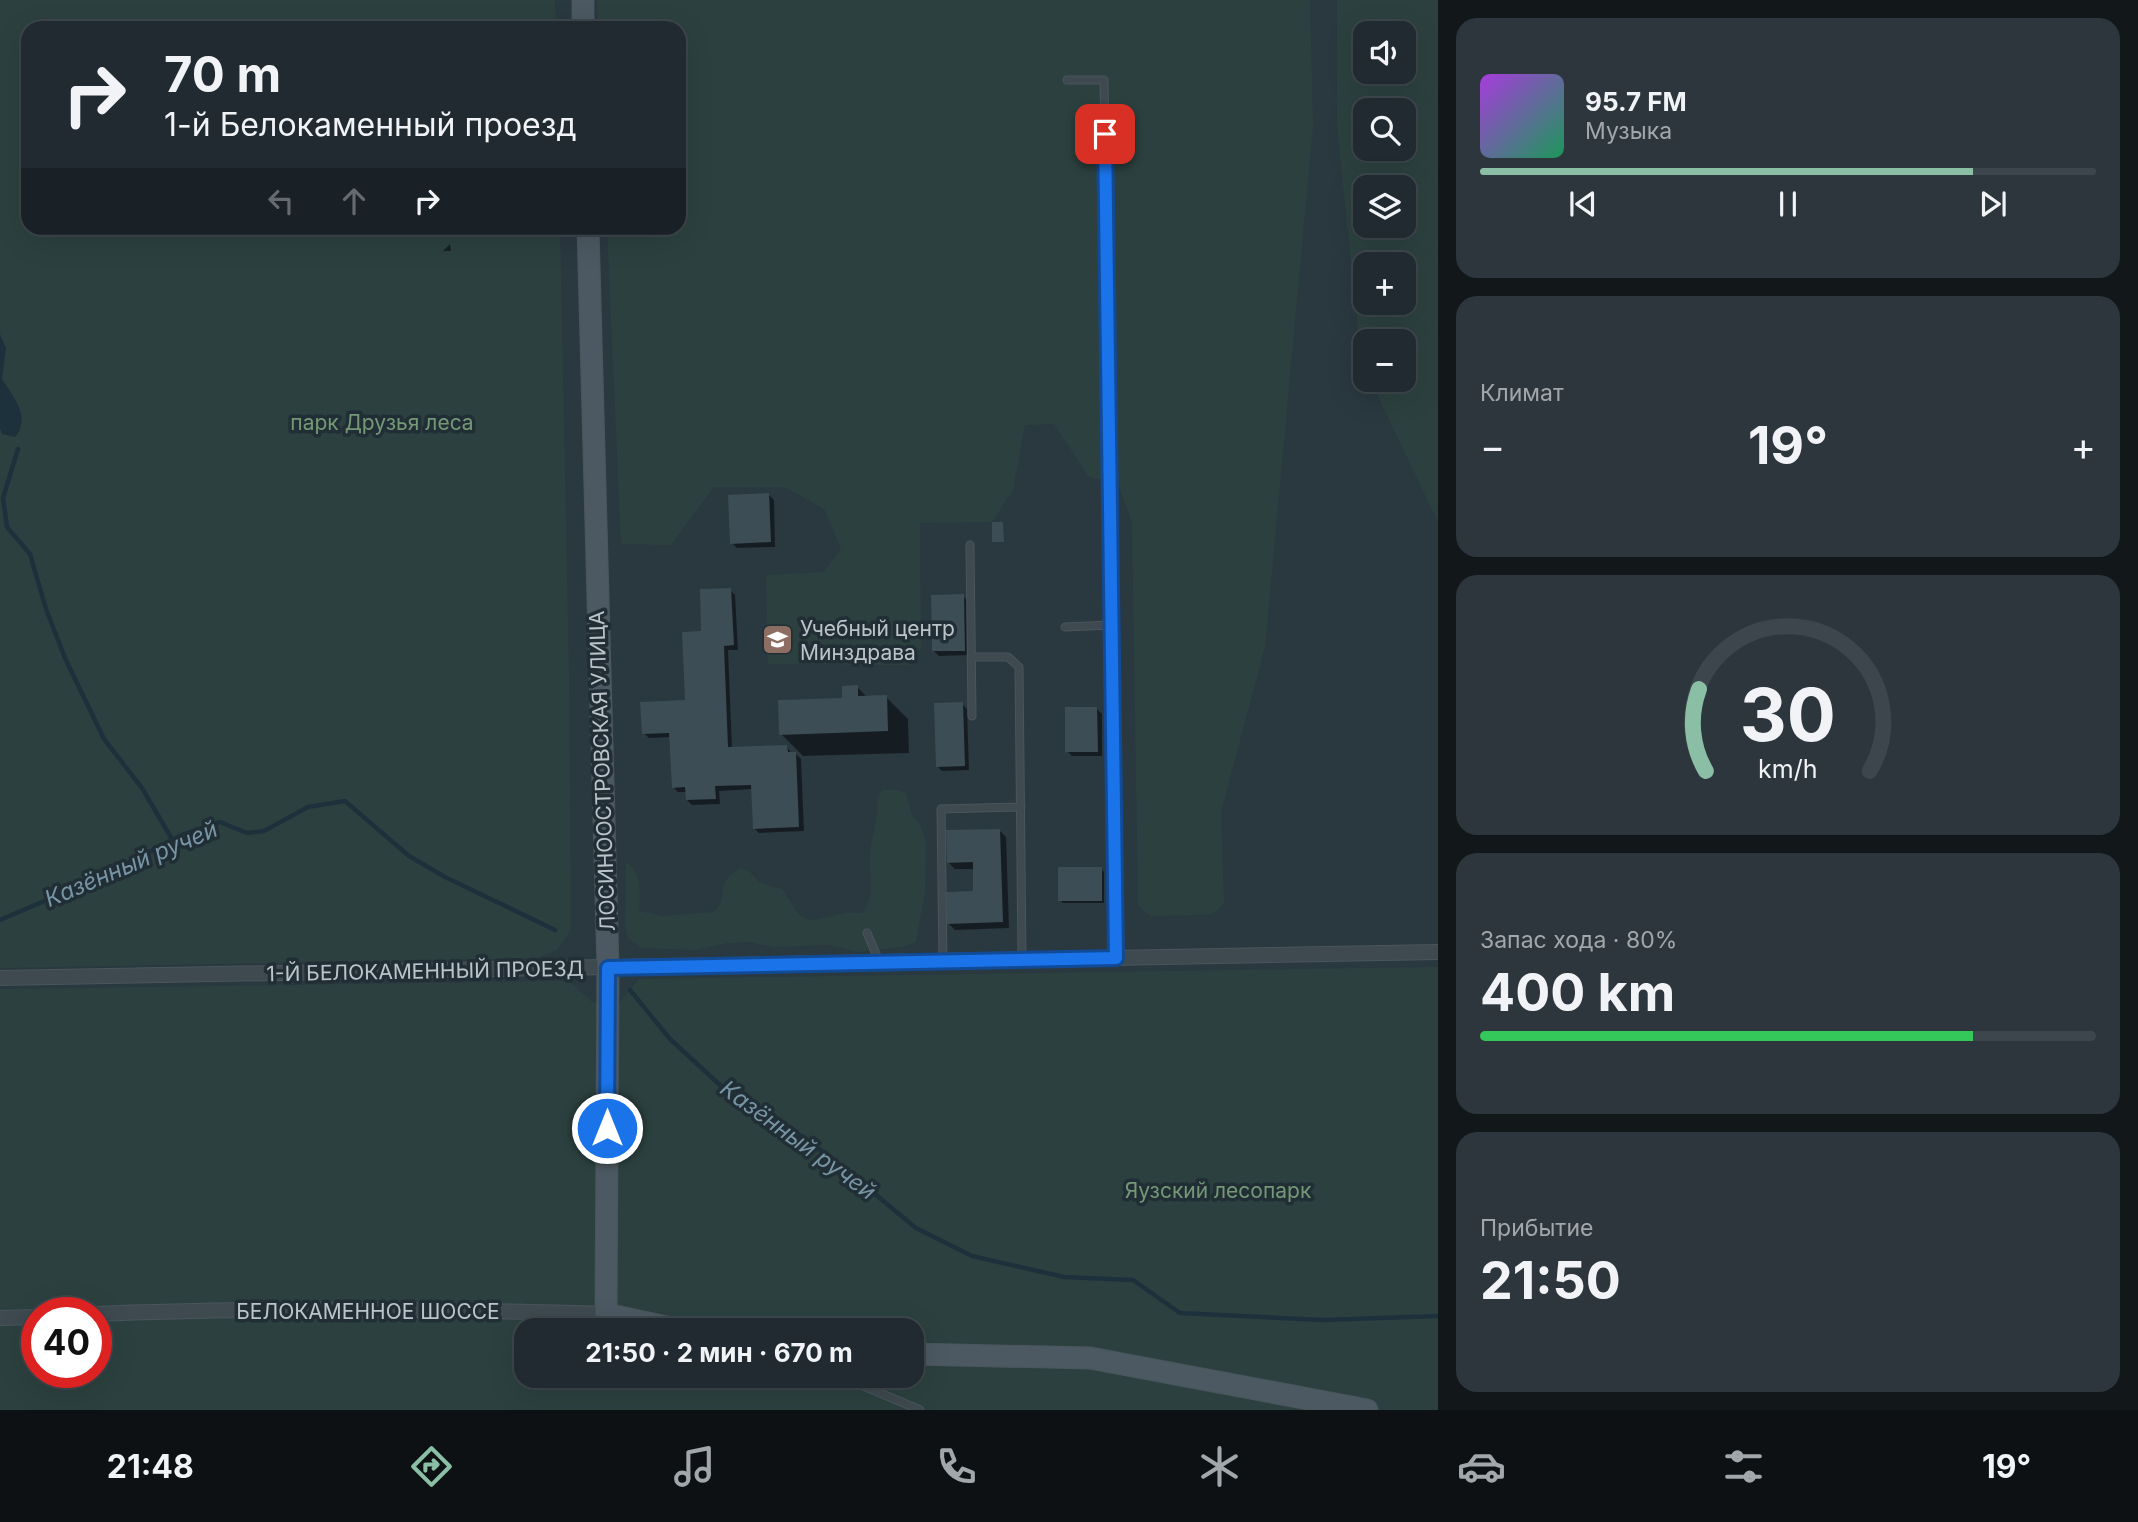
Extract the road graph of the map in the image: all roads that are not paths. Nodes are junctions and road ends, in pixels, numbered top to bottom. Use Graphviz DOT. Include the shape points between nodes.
graph roads {
  1 [pos="583,0"];
  2 [pos="583,21"];
  3 [pos="1067,80"];
  4 [pos="588,235"];
  5 [pos="970,545"];
  6 [pos="1111,625"];
  7 [pos="1065,627"];
  8 [pos="971,657"];
  9 [pos="972,716"];
  10 [pos="1021,807"];
  11 [pos="867,933"];
  12 [pos="1438,952"];
  13 [pos="1116,958"];
  14 [pos="1022,959"];
  15 [pos="943,961"];
  16 [pos="880,962"];
  17 [pos="608,968"];
  18 [pos="0,978"];
  19 [pos="112,1313"];
  20 [pos="606,1314"];
  21 [pos="21,1317"];
  22 [pos="0,1318"];
  23 [pos="624,1318"];
  24 [pos="924,1354"];
  25 [pos="868,1388"];
  26 [pos="920,1410"];
  27 [pos="1367,1410"];
  1 -- 2 [label="street"];
  3 -- 6 [label="lane" via="1104,80"];
  4 -- 17 [label="street, ЛОСИНООСТРОВСКАЯ УЛИЦА"];
  5 -- 8 [label="lane"];
  6 -- 7 [label="lane"];
  6 -- 13 [label="lane"];
  8 -- 9 [label="lane"];
  8 -- 10 [label="lane" via="1009,657 1018,667"];
  10 -- 14 [label="lane"];
  10 -- 15 [label="lane" via="941,809"];
  11 -- 16 [label="lane"];
  12 -- 13 [label="street, 1-Й БЕЛОКАМЕННЫЙ ПРОЕЗД"];
  13 -- 14 [label="street, 1-Й БЕЛОКАМЕННЫЙ ПРОЕЗД"];
  14 -- 15 [label="street, 1-Й БЕЛОКАМЕННЫЙ ПРОЕЗД"];
  15 -- 16 [label="street, 1-Й БЕЛОКАМЕННЫЙ ПРОЕЗД"];
  16 -- 17 [label="street, 1-Й БЕЛОКАМЕННЫЙ ПРОЕЗД"];
  17 -- 18 [label="street, 1-Й БЕЛОКАМЕННЫЙ ПРОЕЗД"];
  17 -- 20 [label="street, ЛОСИНООСТРОВСКАЯ УЛИЦА"];
  19 -- 20 [label="street, БЕЛОКАМЕННОЕ ШОССЕ"];
  20 -- 23 [label="street, БЕЛОКАМЕННОЕ ШОССЕ"];
  21 -- 22 [label="street"];
  24 -- 27 [label="street" via="1090,1358"];
  25 -- 26 [label="lane"];
}
